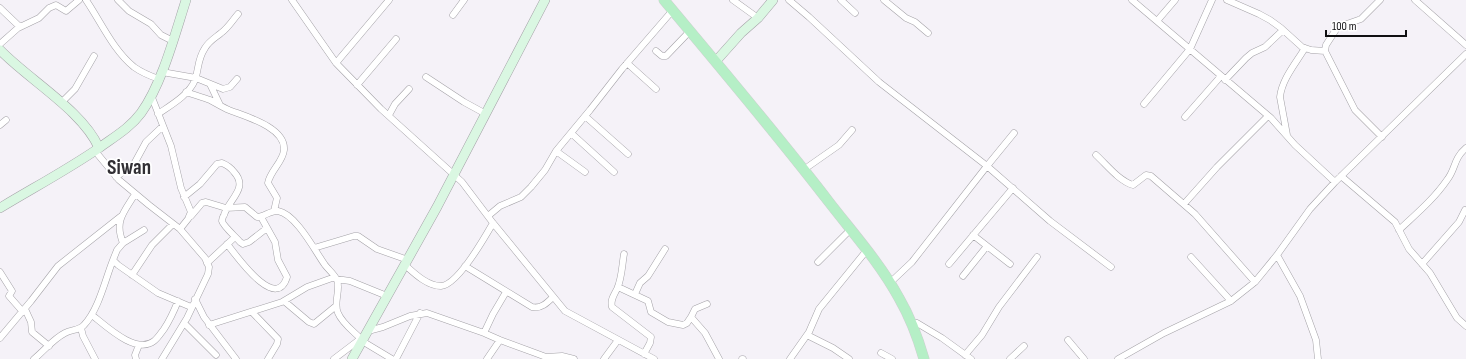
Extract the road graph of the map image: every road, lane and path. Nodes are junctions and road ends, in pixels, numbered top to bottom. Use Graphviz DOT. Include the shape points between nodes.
graph roads {
  1 [pos="79,0"];
  2 [pos="86,0"];
  3 [pos="118,0"];
  4 [pos="186,0"];
  5 [pos="292,0"];
  6 [pos="389,0"];
  7 [pos="464,0"];
  8 [pos="545,0"];
  9 [pos="664,0"];
  10 [pos="733,0"];
  11 [pos="772,0"];
  12 [pos="790,0"];
  13 [pos="841,0"];
  14 [pos="884,0"];
  15 [pos="1132,0"];
  16 [pos="1175,0"];
  17 [pos="1212,0"];
  18 [pos="1227,0"];
  19 [pos="1380,0"];
  20 [pos="1415,0"];
  21 [pos="1140,2"];
  22 [pos="672,5"];
  23 [pos="0,8"];
  24 [pos="855,13"];
  25 [pos="238,14"];
  26 [pos="453,15"];
  27 [pos="758,18"];
  28 [pos="1157,21"];
  29 [pos="20,27"];
  30 [pos="1283,30"];
  31 [pos="690,31"];
  32 [pos="928,33"];
  33 [pos="396,39"];
  34 [pos="173,41"];
  35 [pos="0,44"];
  36 [pos="1466,45"];
  37 [pos="1305,48"];
  38 [pos="1190,49"];
  39 [pos="0,50"];
  40 [pos="656,51"];
  41 [pos="1325,51"];
  42 [pos="1466,54"];
  43 [pos="94,56"];
  44 [pos="718,59"];
  45 [pos="336,63"];
  46 [pos="627,63"];
  47 [pos="160,75"];
  48 [pos="426,77"];
  49 [pos="196,78"];
  50 [pos="237,78"];
  51 [pos="1223,78"];
  52 [pos="210,84"];
  53 [pos="357,85"];
  54 [pos="409,89"];
  55 [pos="656,89"];
  56 [pos="186,92"];
  57 [pos="151,95"];
  58 [pos="61,103"];
  59 [pos="1144,104"];
  60 [pos="220,105"];
  61 [pos="158,114"];
  62 [pos="486,114"];
  63 [pos="389,116"];
  64 [pos="585,116"];
  65 [pos="1268,116"];
  66 [pos="1185,117"];
  67 [pos="6,120"];
  68 [pos="0,126"];
  69 [pos="163,126"];
  70 [pos="852,130"];
  71 [pos="570,133"];
  72 [pos="1014,133"];
  73 [pos="1287,136"];
  74 [pos="1382,137"];
  75 [pos="1466,148"];
  76 [pos="97,149"];
  77 [pos="556,151"];
  78 [pos="628,154"];
  79 [pos="1096,155"];
  80 [pos="809,166"];
  81 [pos="987,166"];
  82 [pos="584,172"];
  83 [pos="614,172"];
  84 [pos="454,174"];
  85 [pos="1341,176"];
  86 [pos="116,177"];
  87 [pos="1335,182"];
  88 [pos="1013,188"];
  89 [pos="135,194"];
  90 [pos="184,197"];
  91 [pos="1184,204"];
  92 [pos="0,208"];
  93 [pos="226,208"];
  94 [pos="1465,210"];
  95 [pos="274,211"];
  96 [pos="191,216"];
  97 [pos="488,216"];
  98 [pos="120,217"];
  99 [pos="261,217"];
  100 [pos="493,223"];
  101 [pos="174,224"];
  102 [pos="267,228"];
  103 [pos="180,229"];
  104 [pos="144,230"];
  105 [pos="850,230"];
  106 [pos="1399,230"];
  107 [pos="973,235"];
  108 [pos="235,237"];
  109 [pos="123,243"];
  110 [pos="226,244"];
  111 [pos="987,246"];
  112 [pos="314,248"];
  113 [pos="665,249"];
  114 [pos="867,250"];
  115 [pos="624,254"];
  116 [pos="1277,255"];
  117 [pos="1037,257"];
  118 [pos="1191,257"];
  119 [pos="113,260"];
  120 [pos="406,262"];
  121 [pos="818,262"];
  122 [pos="207,263"];
  123 [pos="949,264"];
  124 [pos="1010,264"];
  125 [pos="1422,264"];
  126 [pos="465,266"];
  127 [pos="1111,267"];
  128 [pos="0,272"];
  129 [pos="132,275"];
  130 [pos="963,276"];
  131 [pos="336,278"];
  132 [pos="894,279"];
  133 [pos="1256,282"];
  134 [pos="618,287"];
  135 [pos="506,292"];
  136 [pos="635,294"];
  137 [pos="387,296"];
  138 [pos="553,297"];
  139 [pos="195,298"];
  140 [pos="178,301"];
  141 [pos="1231,301"];
  142 [pos="284,302"];
  143 [pos="707,304"];
  144 [pos="336,306"];
  145 [pos="191,307"];
  146 [pos="24,310"];
  147 [pos="252,312"];
  148 [pos="420,313"];
  149 [pos="92,315"];
  150 [pos="691,317"];
  151 [pos="184,323"];
  152 [pos="917,323"];
  153 [pos="209,325"];
  154 [pos="1466,326"];
  155 [pos="81,328"];
  156 [pos="484,333"];
  157 [pos="807,335"];
  158 [pos="364,336"];
  159 [pos="0,338"];
  160 [pos="500,340"];
  161 [pos="618,340"];
  162 [pos="1068,340"];
  163 [pos="139,344"];
  164 [pos="48,346"];
  165 [pos="1024,346"];
  166 [pos="881,353"];
  167 [pos="644,354"];
  168 [pos="216,355"];
  169 [pos="965,355"];
  170 [pos="34,359"];
  171 [pos="95,359"];
  172 [pos="136,359"];
  173 [pos="162,359"];
  174 [pos="236,359"];
  175 [pos="268,359"];
  176 [pos="334,359"];
  177 [pos="352,359"];
  178 [pos="392,359"];
  179 [pos="396,359"];
  180 [pos="486,359"];
  181 [pos="574,359"];
  182 [pos="604,359"];
  183 [pos="654,359"];
  184 [pos="719,359"];
  185 [pos="790,359"];
  186 [pos="848,359"];
  187 [pos="892,359"];
  188 [pos="924,359"];
  189 [pos="930,359"];
  190 [pos="971,359"];
  191 [pos="1010,359"];
  192 [pos="1084,359"];
  193 [pos="1118,359"];
  194 [pos="1318,359"];
  1 -- 29 [label="street" via="66,11 52,5 39,18"];
  2 -- 47 [label="street" via="124,58 138,70"];
  3 -- 34 [label="street" via="129,11 151,24 161,35"];
  4 -- 34 [label="street"];
  5 -- 45 [label="street"];
  6 -- 45 [label="street"];
  7 -- 26 [label="street"];
  8 -- 62 [label="street"];
  9 -- 22 [label="main road"];
  10 -- 27 [label="street"];
  11 -- 27 [label="street"];
  12 -- 81 [label="street" via="879,82"];
  13 -- 24 [label="street"];
  14 -- 32 [label="street"];
  15 -- 21 [label="street"];
  16 -- 28 [label="street"];
  17 -- 38 [label="street"];
  18 -- 30 [label="street" via="1259,14"];
  19 -- 41 [label="street" via="1361,18 1337,28"];
  20 -- 36 [label="street"];
  21 -- 28 [label="street"];
  22 -- 31 [label="main road"];
  22 -- 44 [label="main road"];
  22 -- 46 [label="street"];
  23 -- 29 [label="street"];
  25 -- 49 [label="street" via="205,48 198,62"];
  27 -- 44 [label="street"];
  28 -- 38 [label="street"];
  29 -- 35 [label="street"];
  30 -- 37 [label="street"];
  30 -- 51 [label="street" via="1265,48 1252,53"];
  31 -- 40 [label="street" via="666,56"];
  31 -- 44 [label="main road"];
  33 -- 53 [label="street"];
  34 -- 47 [label="street"];
  37 -- 41 [label="street"];
  37 -- 73 [label="street" via="1280,92"];
  38 -- 51 [label="street"];
  38 -- 59 [label="street"];
  39 -- 58 [label="street"];
  41 -- 74 [label="street" via="1356,110"];
  42 -- 74 [label="street"];
  43 -- 58 [label="street" via="75,89"];
  44 -- 80 [label="main road"];
  44 -- 105 [label="main road"];
  45 -- 53 [label="street"];
  46 -- 55 [label="street"];
  46 -- 64 [label="street"];
  47 -- 49 [label="street"];
  47 -- 57 [label="street"];
  48 -- 62 [label="street" via="456,98"];
  49 -- 52 [label="street"];
  49 -- 56 [label="street"];
  50 -- 52 [label="street" via="226,89"];
  51 -- 65 [label="street"];
  51 -- 66 [label="street"];
  52 -- 60 [label="street"];
  53 -- 63 [label="street"];
  54 -- 63 [label="street" via="395,104"];
  56 -- 60 [label="street"];
  56 -- 61 [label="street"];
  57 -- 61 [label="street"];
  57 -- 76 [label="street" via="132,124"];
  58 -- 76 [label="street" via="84,126 94,139"];
  60 -- 95 [label="street" via="262,123 282,141 282,155 268,181 277,198"];
  61 -- 69 [label="street"];
  62 -- 84 [label="street"];
  63 -- 84 [label="street"];
  64 -- 71 [label="street"];
  64 -- 78 [label="street"];
  65 -- 73 [label="street"];
  65 -- 91 [label="street"];
  67 -- 68 [label="street"];
  69 -- 86 [label="street" via="146,142 134,164"];
  69 -- 90 [label="street"];
  70 -- 80 [label="street" via="839,145"];
  71 -- 77 [label="street"];
  71 -- 83 [label="street"];
  72 -- 81 [label="street"];
  73 -- 87 [label="street"];
  74 -- 85 [label="street"];
  75 -- 106 [label="street" via="1456,160 1452,173 1445,183"];
  76 -- 86 [label="street"];
  76 -- 92 [label="street"];
  77 -- 82 [label="street"];
  77 -- 97 [label="street" via="545,170 526,192 516,200 500,206"];
  79 -- 91 [label="street" via="1121,179 1133,185 1148,175"];
  80 -- 132 [label="main road"];
  81 -- 88 [label="street"];
  81 -- 132 [label="street" via="912,262"];
  84 -- 97 [label="street"];
  84 -- 120 [label="street"];
  85 -- 87 [label="street"];
  85 -- 106 [label="street" via="1395,222"];
  86 -- 89 [label="street"];
  87 -- 116 [label="street" via="1310,209"];
  88 -- 107 [label="street"];
  88 -- 127 [label="street"];
  89 -- 98 [label="street"];
  89 -- 101 [label="street"];
  90 -- 93 [label="street" via="220,162 236,174 241,184"];
  90 -- 96 [label="street"];
  91 -- 133 [label="street"];
  93 -- 96 [label="street" via="206,202"];
  93 -- 99 [label="street" via="245,208 255,216"];
  93 -- 108 [label="street" via="222,221"];
  94 -- 125 [label="street" via="1459,222"];
  95 -- 99 [label="street"];
  95 -- 112 [label="street" via="282,212 296,224"];
  96 -- 103 [label="street"];
  97 -- 100 [label="street"];
  98 -- 109 [label="street" via="119,227"];
  98 -- 146 [label="street" via="58,266"];
  99 -- 102 [label="street"];
  100 -- 126 [label="street"];
  100 -- 138 [label="street"];
  101 -- 103 [label="street"];
  101 -- 129 [label="street" via="152,245"];
  102 -- 108 [label="street" via="245,244"];
  102 -- 110 [label="street" via="275,242 278,260 287,277 276,289 258,281"];
  103 -- 122 [label="street"];
  104 -- 109 [label="street"];
  105 -- 114 [label="main road"];
  105 -- 121 [label="street"];
  106 -- 125 [label="street" via="1409,249"];
  107 -- 111 [label="street"];
  107 -- 123 [label="street"];
  108 -- 110 [label="street"];
  109 -- 119 [label="street"];
  110 -- 122 [label="street"];
  111 -- 124 [label="street"];
  111 -- 130 [label="street"];
  112 -- 120 [label="street" via="358,236 377,249"];
  112 -- 131 [label="street"];
  113 -- 136 [label="street" via="648,276 640,282"];
  114 -- 157 [label="street" via="819,309"];
  114 -- 188 [label="main road" via="898,297 910,320"];
  115 -- 134 [label="street"];
  116 -- 133 [label="street"];
  116 -- 194 [label="street" via="1300,296 1316,340"];
  117 -- 169 [label="street"];
  118 -- 141 [label="street"];
  119 -- 129 [label="street"];
  119 -- 149 [label="street"];
  120 -- 126 [label="street" via="419,277 442,286 452,281"];
  120 -- 137 [label="street"];
  122 -- 139 [label="street" via="208,274"];
  125 -- 154 [label="street" via="1457,318"];
  126 -- 135 [label="street"];
  128 -- 146 [label="street" via="12,291 9,296"];
  129 -- 140 [label="street" via="158,293"];
  131 -- 137 [label="street"];
  131 -- 142 [label="street" via="307,288"];
  131 -- 144 [label="street"];
  132 -- 152 [label="main road"];
  133 -- 141 [label="street"];
  134 -- 136 [label="street"];
  134 -- 167 [label="street" via="611,305 651,338"];
  135 -- 138 [label="street" via="534,308 544,305"];
  135 -- 156 [label="street"];
  136 -- 150 [label="street" via="648,301 651,312 668,322 683,325"];
  137 -- 158 [label="street"];
  138 -- 161 [label="street" via="568,314"];
  139 -- 145 [label="street"];
  139 -- 153 [label="street"];
  140 -- 145 [label="street"];
  140 -- 163 [label="street" via="172,316 156,340 148,344"];
  141 -- 193 [label="street" via="1164,333"];
  142 -- 144 [label="street" via="314,324"];
  142 -- 147 [label="street"];
  143 -- 150 [label="street" via="695,309"];
  144 -- 158 [label="street" via="339,315"];
  145 -- 151 [label="street"];
  146 -- 159 [label="street"];
  146 -- 164 [label="street" via="31,322 32,332"];
  147 -- 153 [label="street"];
  147 -- 175 [label="street" via="278,338"];
  148 -- 156 [label="street"];
  148 -- 158 [label="street"];
  148 -- 179 [label="street"];
  149 -- 155 [label="street"];
  149 -- 163 [label="street" via="124,339"];
  150 -- 184 [label="street" via="705,333"];
  151 -- 168 [label="street"];
  151 -- 173 [label="street"];
  152 -- 169 [label="street"];
  152 -- 189 [label="main road"];
  153 -- 174 [label="street"];
  155 -- 164 [label="street" via="66,332"];
  155 -- 171 [label="street"];
  156 -- 160 [label="street"];
  157 -- 185 [label="street"];
  157 -- 186 [label="street"];
  158 -- 176 [label="street"];
  158 -- 177 [label="street"];
  158 -- 178 [label="street"];
  160 -- 180 [label="street"];
  160 -- 181 [label="street" via="546,357 562,356"];
  161 -- 167 [label="street"];
  161 -- 182 [label="street"];
  162 -- 192 [label="street"];
  163 -- 172 [label="street"];
  164 -- 170 [label="street"];
  165 -- 191 [label="street"];
  166 -- 187 [label="street"];
  167 -- 183 [label="street"];
  169 -- 190 [label="street"];
}
